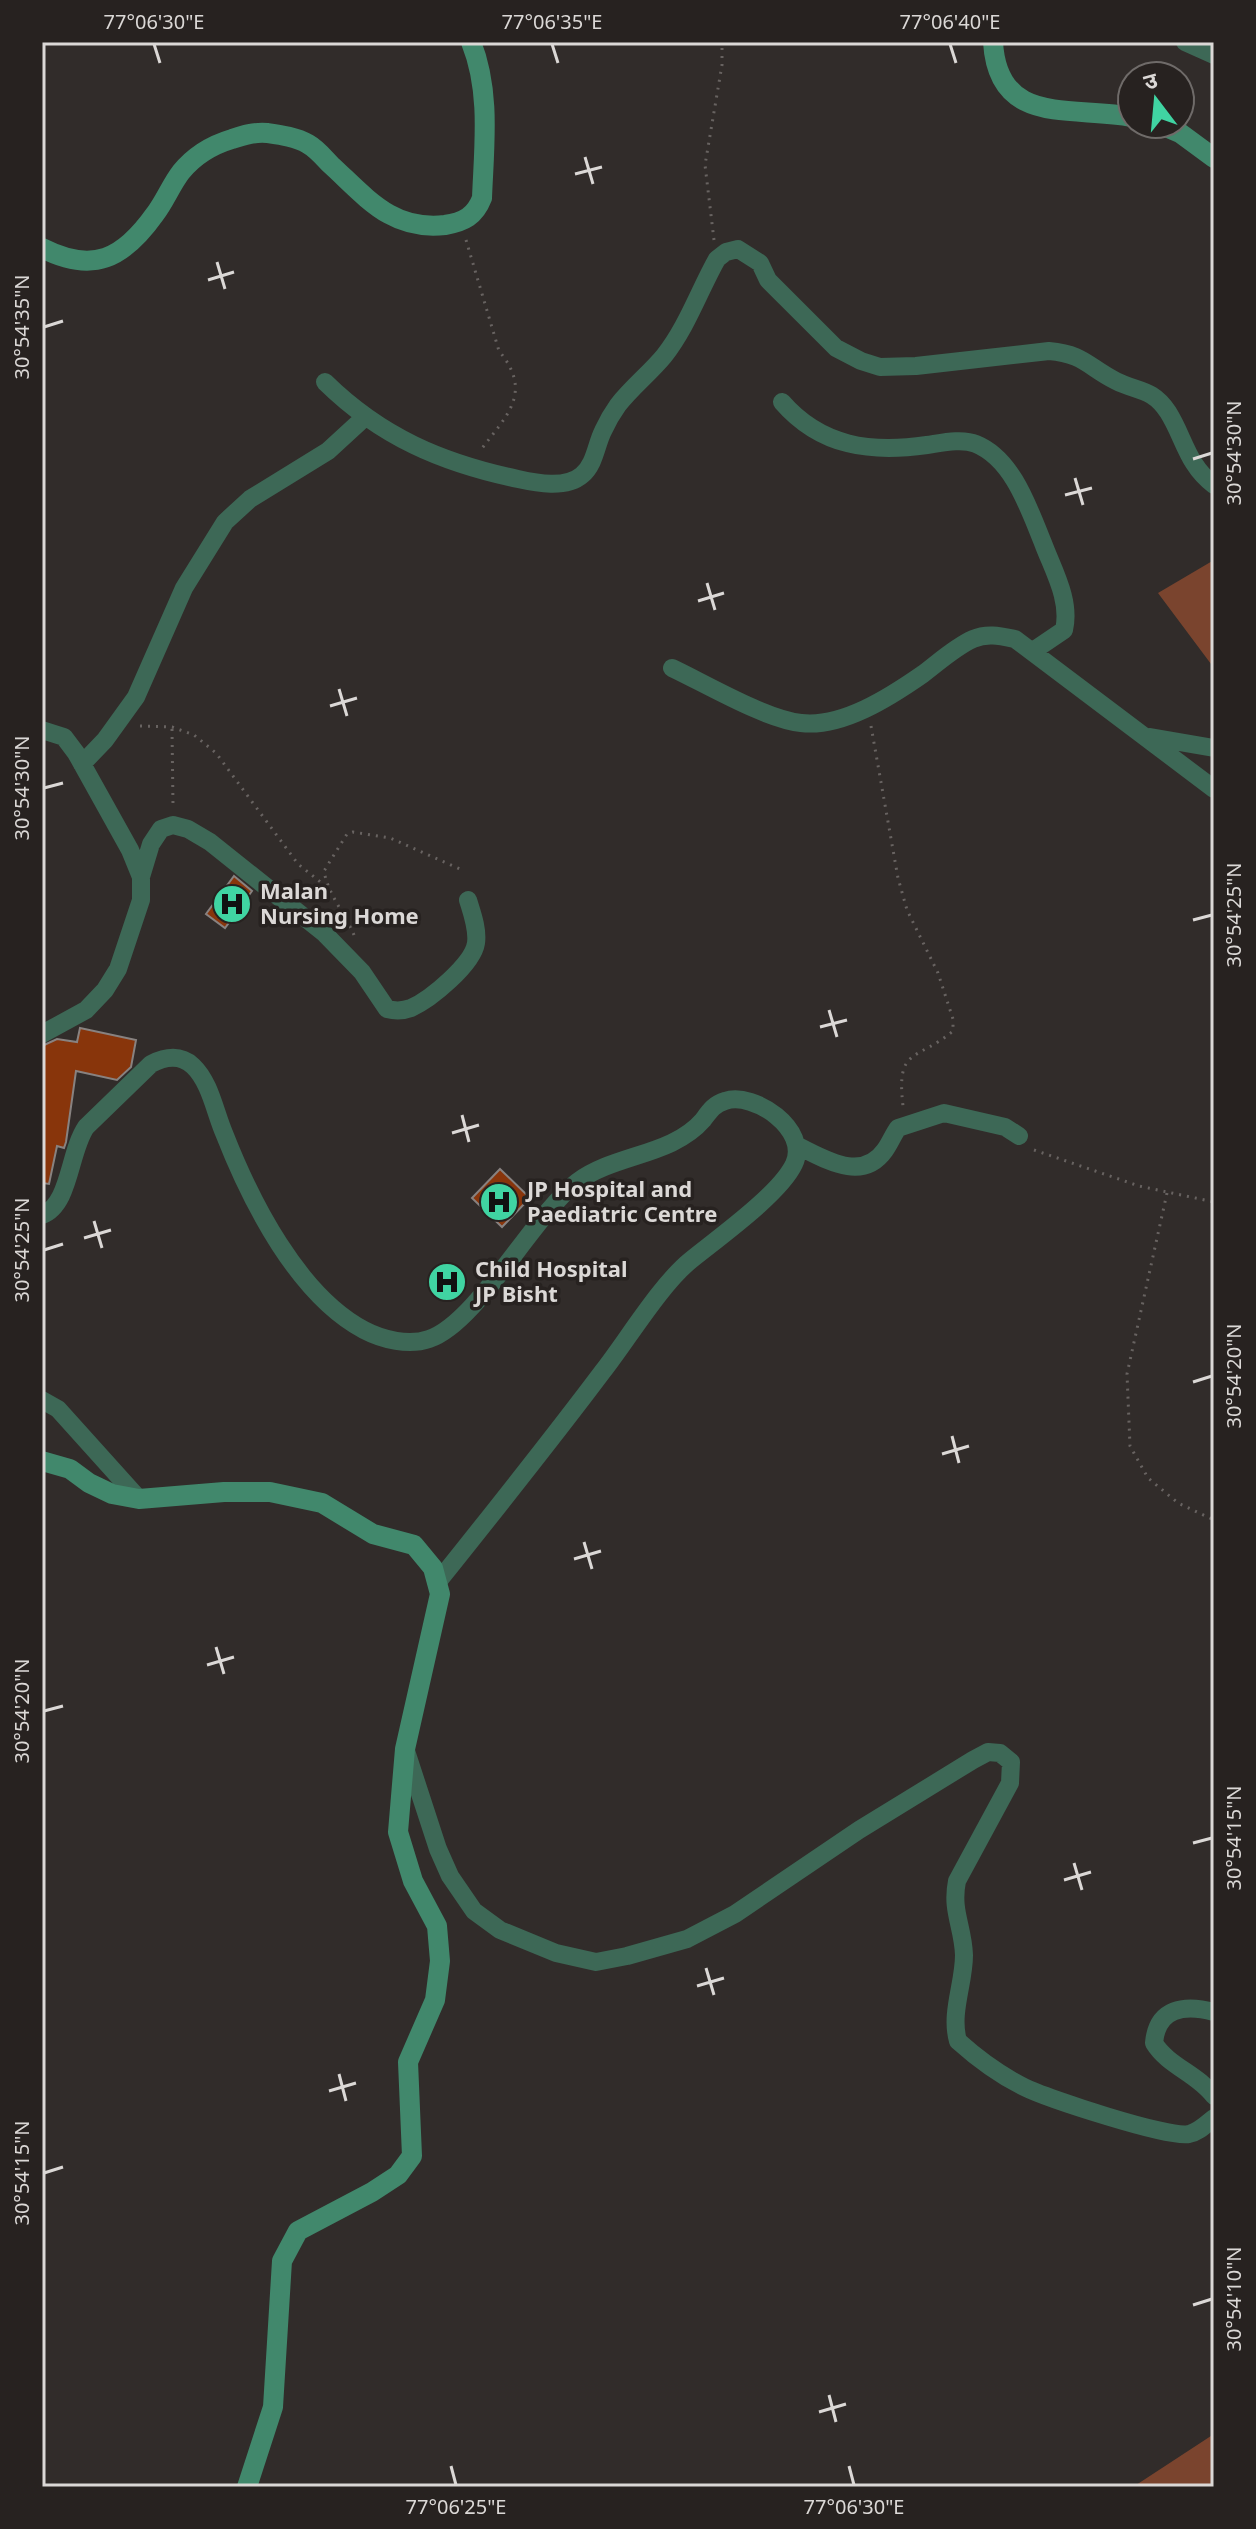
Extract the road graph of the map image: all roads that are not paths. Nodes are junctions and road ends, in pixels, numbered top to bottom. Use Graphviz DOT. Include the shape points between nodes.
graph roads {
  1 [pos="471,42"];
  2 [pos="993,42"];
  3 [pos="1185,42"];
  4 [pos="1214,55"];
  5 [pos="1116,114"];
  6 [pos="1190,140"];
  7 [pos="1214,158"];
  8 [pos="42,248"];
  9 [pos="325,382"];
  10 [pos="782,402"];
  11 [pos="365,417"];
  12 [pos="1214,485"];
  13 [pos="1033,651"];
  14 [pos="672,668"];
  15 [pos="42,730"];
  16 [pos="1145,737"];
  17 [pos="1214,748"];
  18 [pos="82,764"];
  19 [pos="1214,789"];
  20 [pos="141,877"];
  21 [pos="468,900"];
  22 [pos="42,1034"];
  23 [pos="1019,1136"];
  24 [pos="798,1146"];
  25 [pos="42,1215"];
  26 [pos="42,1400"];
  27 [pos="42,1461"];
  28 [pos="139,1499"];
  29 [pos="437,1583"];
  30 [pos="405,1749"];
  31 [pos="1214,2012"];
  32 [pos="1214,2096"];
  33 [pos="1214,2118"];
  34 [pos="247,2487"];
  1 -- 8 [label="main road" via="486,106 482,198 468,219 436,226 406,223 382,212 310,145 255,132 198,156 155,215 114,256 86,263"];
  2 -- 5 [label="main road" via="994,64 1007,88 1035,108"];
  3 -- 4 [label="street"];
  6 -- 7 [label="main road"];
  9 -- 11 [label="street"];
  10 -- 13 [label="street" via="797,420 827,438 902,449 975,443 1001,463 1023,493 1066,606 1064,630"];
  11 -- 12 [label="street" via="417,448 468,469 540,484 582,475 618,405 678,337 717,259 738,249 760,263 768,280 836,348 861,361 880,367 916,366 1071,353 1115,381 1146,390"];
  11 -- 18 [label="street" via="328,451 250,499 225,522 184,588 136,697"];
  13 -- 14 [label="street" via="1015,639 974,639 868,707 805,724 783,720"];
  13 -- 16 [label="street"];
  15 -- 18 [label="street" via="64,737"];
  16 -- 17 [label="street"];
  16 -- 19 [label="street"];
  18 -- 20 [label="street"];
  20 -- 21 [label="street" via="161,829 188,829 324,933 362,972 387,1009 396,1011 412,1007 468,963 476,943"];
  20 -- 22 [label="street" via="141,900 118,969 105,990 86,1010"];
  23 -- 24 [label="street" via="1005,1127 944,1113 898,1128 877,1160 862,1167 849,1168"];
  24 -- 25 [label="street" via="789,1126 769,1111 741,1100 714,1106 689,1134 580,1180 558,1199 473,1304 429,1339 380,1339 342,1318 307,1281 272,1232 207,1089 193,1066 178,1058 151,1064 86,1127 59,1202"];
  24 -- 29 [label="street" via="796,1160 780,1182 680,1269"];
  26 -- 28 [label="street" via="58,1409"];
  27 -- 28 [label="main road" via="70,1469 112,1494"];
  28 -- 29 [label="main road" via="270,1492 322,1503 373,1534 414,1545 433,1568"];
  29 -- 30 [label="main road" via="440,1594"];
  30 -- 33 [label="street" via="438,1849 474,1911 500,1930 556,1953 596,1962 687,1939 973,1760 1000,1753 1011,1762 1010,1783 957,1881 954,1899 964,1951 958,2041 1024,2087 1167,2134 1186,2135"];
  30 -- 34 [label="main road" via="398,1832 413,1881 437,1926 440,1961 435,2000 408,2062 412,2156 372,2192 298,2231 282,2261 273,2407"];
  31 -- 32 [label="street" via="1183,2009 1163,2016 1154,2043"];
}
